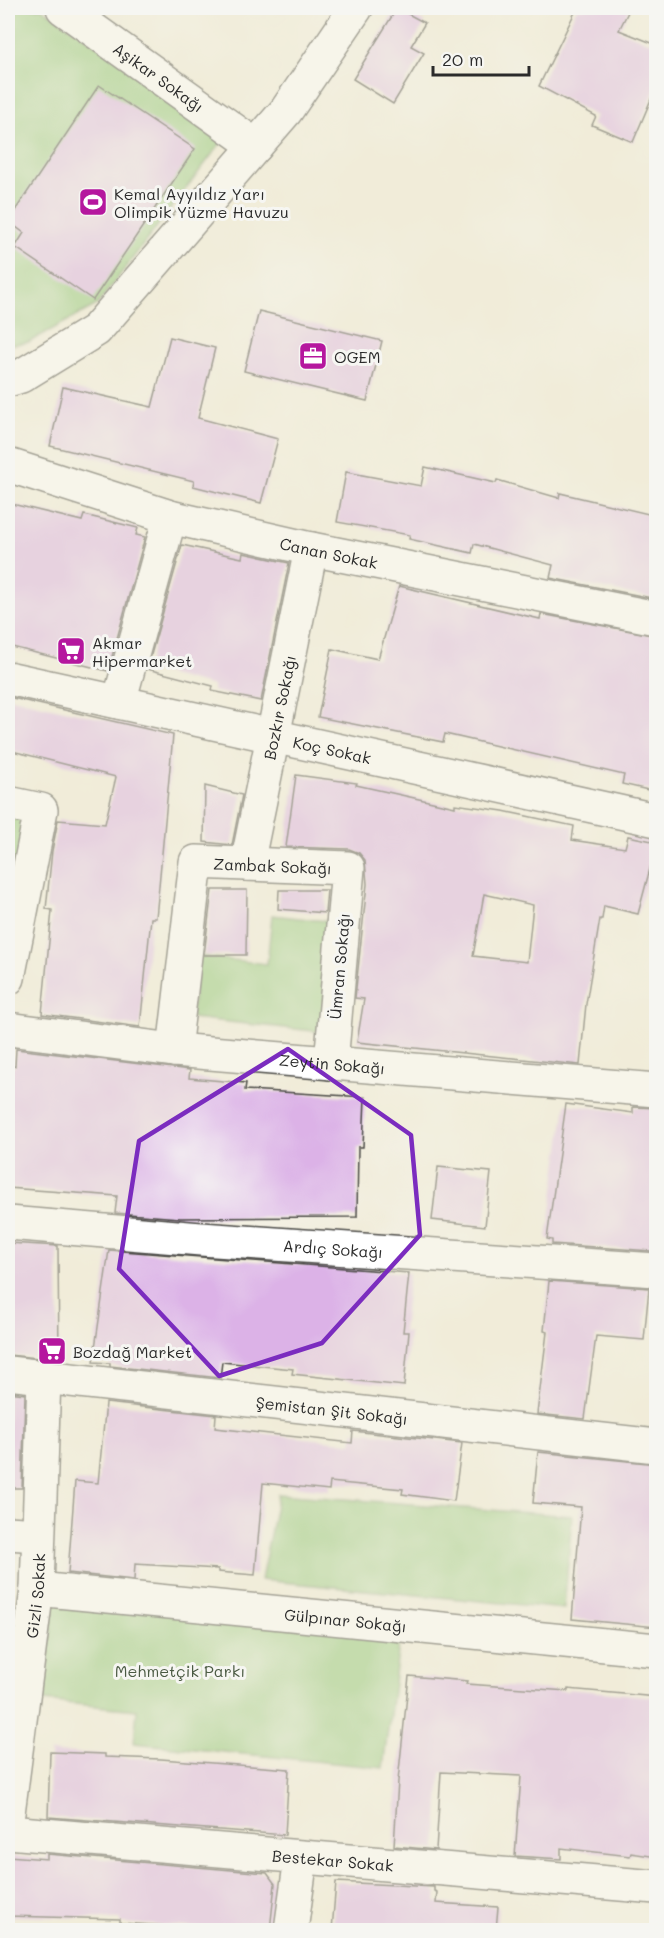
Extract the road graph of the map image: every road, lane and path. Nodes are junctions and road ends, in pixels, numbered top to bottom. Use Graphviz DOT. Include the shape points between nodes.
graph roads {
  1 [pos="63,8"];
  2 [pos="356,8"];
  3 [pos="256,146"];
  4 [pos="8,380"];
  5 [pos="8,465"];
  6 [pos="170,517"];
  7 [pos="311,549"];
  8 [pos="657,618"];
  9 [pos="8,678"];
  10 [pos="119,702"];
  11 [pos="274,737"];
  12 [pos="8,803"];
  13 [pos="657,820"];
  14 [pos="247,864"];
  15 [pos="348,868"];
  16 [pos="8,978"];
  17 [pos="8,1029"];
  18 [pos="174,1050"];
  19 [pos="331,1063"];
  20 [pos="657,1090"];
  21 [pos="8,1223"];
  22 [pos="657,1270"];
  23 [pos="8,1372"];
  24 [pos="44,1377"];
  25 [pos="657,1446"];
  26 [pos="22,1534"];
  27 [pos="37,1589"];
  28 [pos="657,1650"];
  29 [pos="17,1671"];
  30 [pos="8,1813"];
  31 [pos="8,1832"];
  32 [pos="301,1858"];
  33 [pos="657,1887"];
  34 [pos="291,1930"];
  1 -- 3 [label="street, Aşikar Sokağı"];
  2 -- 3 [label="street" via="286,111"];
  3 -- 4 [label="street" via="96,330"];
  5 -- 6 [label="street, Canan Sokak"];
  6 -- 7 [label="street, Canan Sokak"];
  6 -- 10 [label="street"];
  7 -- 8 [label="street, Canan Sokak"];
  7 -- 11 [label="street, Bozkır Sokağı"];
  9 -- 10 [label="street, Koç Sokak"];
  10 -- 11 [label="street, Koç Sokak"];
  11 -- 13 [label="street, Koç Sokak"];
  11 -- 14 [label="street, Bozkır Sokağı"];
  12 -- 16 [label="street" via="41,810"];
  14 -- 15 [label="street, Zambak Sokağı"];
  14 -- 18 [label="street, Zambak Sokağı" via="196,862"];
  15 -- 19 [label="street, Ümran Sokağı"];
  17 -- 18 [label="street, Zeytin Sokağı"];
  18 -- 19 [label="street, Zeytin Sokağı"];
  19 -- 20 [label="street, Zeytin Sokağı"];
  21 -- 22 [label="street, Ardıç Sokağı"];
  23 -- 24 [label="street, Şemistan Şit Sokağı"];
  24 -- 25 [label="street, Şemistan Şit Sokağı"];
  24 -- 26 [label="street, Gizli Sokak"];
  26 -- 27 [label="street, Gizli Sokak"];
  27 -- 28 [label="street, Gülpınar Sokağı"];
  27 -- 29 [label="street, Gizli Sokak"];
  29 -- 30 [label="street, Gizli Sokak"];
  31 -- 32 [label="street, Bestekar Sokak"];
  32 -- 33 [label="street, Bestekar Sokak"];
  32 -- 34 [label="street"];
}
